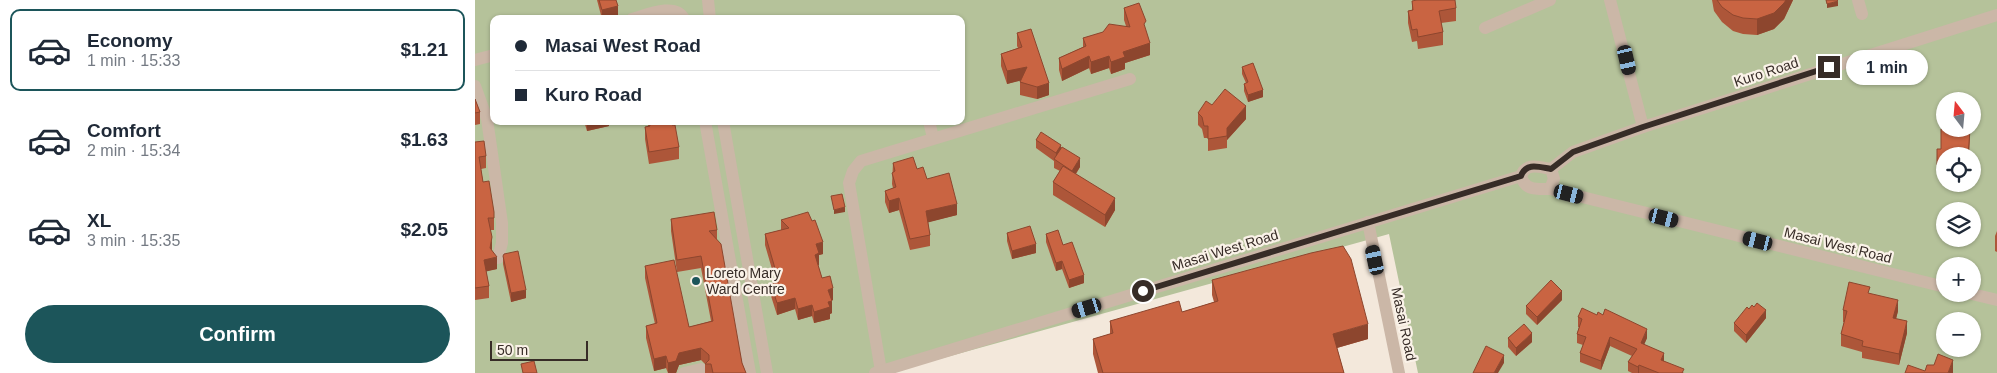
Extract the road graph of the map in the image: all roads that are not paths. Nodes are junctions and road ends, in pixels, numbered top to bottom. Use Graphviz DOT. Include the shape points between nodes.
graph roads {
  1 [pos="1550,0"];
  2 [pos="1610,0"];
  3 [pos="1858,0"];
  4 [pos="710,1"];
  5 [pos="1862,14"];
  6 [pos="648,15"];
  7 [pos="679,15"];
  8 [pos="710,15"];
  9 [pos="1997,15"];
  10 [pos="1485,28"];
  11 [pos="490,55"];
  12 [pos="475,60"];
  13 [pos="1131,79"];
  14 [pos="475,86"];
  15 [pos="706,125"];
  16 [pos="724,125"];
  17 [pos="930,125"];
  18 [pos="1643,127"];
  19 [pos="933,138"];
  20 [pos="1551,169"];
  21 [pos="1521,176"];
  22 [pos="1550,189"];
  23 [pos="1368,222"];
  24 [pos="498,258"];
  25 [pos="1936,285"];
  26 [pos="1981,296"];
  27 [pos="1997,300"];
  28 [pos="701,369"];
  29 [pos="878,372"];
  30 [pos="684,373"];
  31 [pos="750,373"];
  32 [pos="767,373"];
  33 [pos="1399,373"];
  1 -- 10 [label="street"];
  2 -- 18 [label="street"];
  3 -- 5 [label="street"];
  4 -- 8 [label="street"];
  6 -- 7 [label="street" via="674,11"];
  9 -- 18 [label="street, Kuro Road"];
  11 -- 12 [label="street"];
  13 -- 19 [label="street, Masai West Road"];
  14 -- 24 [label="street" via="487,119 503,223"];
  15 -- 31 [label="street"];
  16 -- 32 [label="street"];
  17 -- 19 [label="street"];
  18 -- 20 [label="street, Kuro Road" via="1573,152"];
  19 -- 29 [label="street, Masai West Road" via="861,161 849,183"];
  20 -- 21 [label="street" via="1529,167"];
  20 -- 22 [label="street" via="1554,179"];
  21 -- 22 [label="street" via="1532,189"];
  21 -- 23 [label="street, Masai West Road"];
  22 -- 25 [label="street, Masai West Road"];
  23 -- 29 [label="street, Masai West Road"];
  23 -- 33 [label="street, Masai Road"];
  26 -- 27 [label="street"];
  28 -- 30 [label="street"];
}
